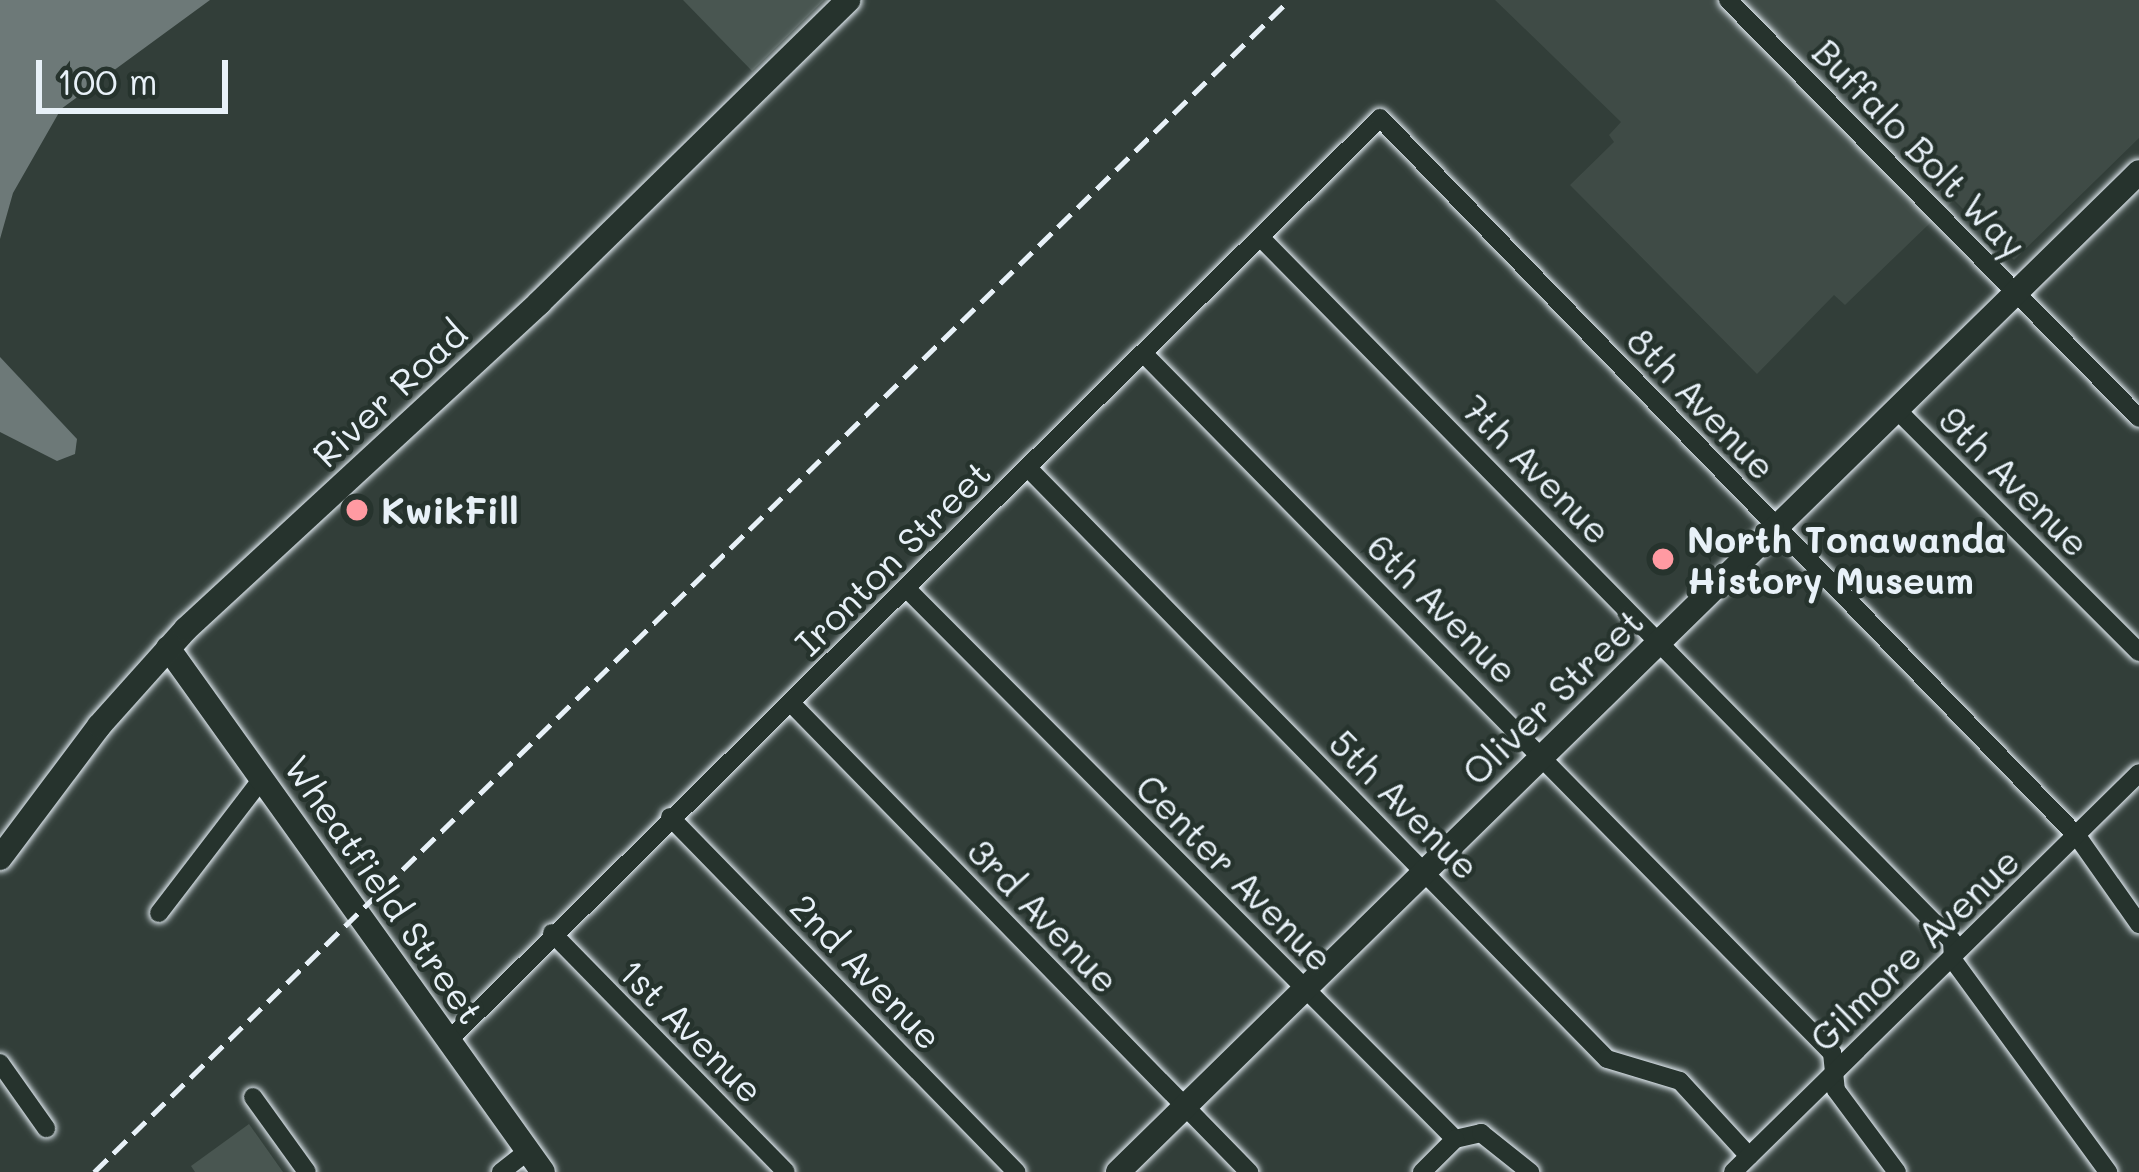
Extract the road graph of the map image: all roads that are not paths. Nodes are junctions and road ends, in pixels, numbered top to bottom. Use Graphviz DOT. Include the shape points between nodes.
graph roads {
  1 [pos="848,0"];
  2 [pos="1728,0"];
  3 [pos="1380,118"];
  4 [pos="2137,179"];
  5 [pos="1261,238"];
  6 [pos="2014,291"];
  7 [pos="1144,354"];
  8 [pos="1895,408"];
  9 [pos="2139,418"];
  10 [pos="1028,468"];
  11 [pos="1775,526"];
  12 [pos="906,588"];
  13 [pos="1660,640"];
  14 [pos="168,648"];
  15 [pos="2139,652"];
  16 [pos="791,703"];
  17 [pos="1542,755"];
  18 [pos="2139,773"];
  19 [pos="262,779"];
  20 [pos="670,817"];
  21 [pos="2077,836"];
  22 [pos="0,858"];
  23 [pos="1425,872"];
  24 [pos="160,913"];
  25 [pos="2139,924"];
  26 [pos="551,933"];
  27 [pos="1953,960"];
  28 [pos="1305,989"];
  29 [pos="448,1040"];
  30 [pos="0,1063"];
  31 [pos="1835,1070"];
  32 [pos="254,1097"];
  33 [pos="1184,1106"];
  34 [pos="46,1128"];
  35 [pos="1455,1139"];
  36 [pos="1749,1156"];
  37 [pos="536,1162"];
  38 [pos="307,1172"];
  39 [pos="501,1172"];
  40 [pos="786,1172"];
  41 [pos="1017,1172"];
  42 [pos="1118,1172"];
  43 [pos="1249,1172"];
  44 [pos="1422,1172"];
  45 [pos="1530,1172"];
  46 [pos="1733,1172"];
  47 [pos="1897,1172"];
  48 [pos="2108,1172"];
  1 -- 14 [label="main road, River Road" via="539,303"];
  2 -- 6 [label="street, Buffalo Bolt Way"];
  3 -- 5 [label="street, Ironton Street"];
  3 -- 11 [label="street, 8th Avenue"];
  4 -- 6 [label="main road, Oliver Street"];
  5 -- 7 [label="street, Ironton Street"];
  5 -- 13 [label="street, 7th Avenue"];
  6 -- 8 [label="main road, Oliver Street"];
  6 -- 9 [label="street, Buffalo Bolt Way"];
  7 -- 10 [label="street, Ironton Street"];
  7 -- 17 [label="street, 6th Avenue"];
  8 -- 11 [label="main road, Oliver Street"];
  8 -- 15 [label="street, 9th Avenue"];
  10 -- 12 [label="street, Ironton Street"];
  10 -- 23 [label="street, 5th Avenue"];
  11 -- 13 [label="main road, Oliver Street"];
  11 -- 21 [label="street, 8th Avenue"];
  12 -- 16 [label="street, Ironton Street"];
  12 -- 28 [label="street, Center Avenue"];
  13 -- 17 [label="main road, Oliver Street"];
  13 -- 27 [label="street, 7th Avenue" via="1952,941"];
  14 -- 19 [label="main road, Wheatfield Street"];
  14 -- 22 [label="main road, River Road"];
  16 -- 20 [label="street, Ironton Street"];
  16 -- 33 [label="street, 3rd Avenue"];
  17 -- 23 [label="main road, Oliver Street"];
  17 -- 31 [label="street, 6th Avenue" via="1832,1053"];
  18 -- 21 [label="street, Gilmore Avenue"];
  19 -- 24 [label="street"];
  19 -- 29 [label="main road, Wheatfield Street"];
  20 -- 26 [label="street, Ironton Street"];
  20 -- 41 [label="street, 2nd Avenue"];
  21 -- 25 [label="street, 8th Avenue"];
  21 -- 27 [label="street, Gilmore Avenue"];
  23 -- 28 [label="main road, Oliver Street"];
  23 -- 36 [label="street, 5th Avenue" via="1606,1059 1680,1081"];
  26 -- 29 [label="street, Ironton Street"];
  26 -- 40 [label="street, 1st Avenue"];
  27 -- 31 [label="street, Gilmore Avenue"];
  27 -- 48 [label="street, 7th Avenue"];
  28 -- 33 [label="main road, Oliver Street"];
  28 -- 35 [label="street, Center Avenue"];
  29 -- 37 [label="main road, Wheatfield Street"];
  30 -- 34 [label="street"];
  31 -- 36 [label="street, Gilmore Avenue"];
  31 -- 47 [label="street, 6th Avenue" via="1835,1090"];
  32 -- 38 [label="street"];
  33 -- 42 [label="main road, Oliver Street"];
  33 -- 43 [label="street, 3rd Avenue"];
  35 -- 44 [label="street"];
  35 -- 45 [label="street, Center Avenue" via="1481,1133"];
  36 -- 46 [label="street, Gilmore Avenue"];
  37 -- 39 [label="street"];
}
